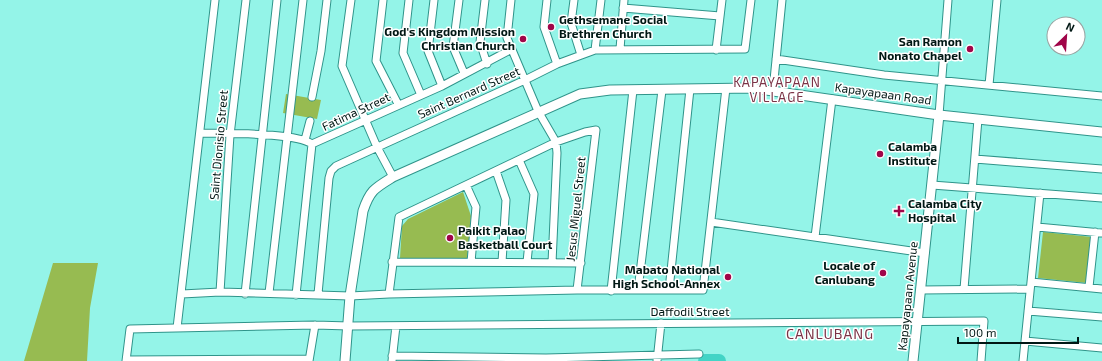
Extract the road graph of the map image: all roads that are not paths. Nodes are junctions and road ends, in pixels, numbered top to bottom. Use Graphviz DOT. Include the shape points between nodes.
graph roads {
  1 [pos="215,0"];
  2 [pos="246,0"];
  3 [pos="277,0"];
  4 [pos="303,0"];
  5 [pos="327,0"];
  6 [pos="351,0"];
  7 [pos="383,0"];
  8 [pos="409,0"];
  9 [pos="434,0"];
  10 [pos="459,0"];
  11 [pos="485,0"];
  12 [pos="511,0"];
  13 [pos="547,0"];
  14 [pos="574,0"];
  15 [pos="601,0"];
  16 [pos="624,0"];
  17 [pos="722,0"];
  18 [pos="751,0"];
  19 [pos="782,0"];
  20 [pos="948,0"];
  21 [pos="997,0"];
  22 [pos="624,8"];
  23 [pos="720,16"];
  24 [pos="620,49"];
  25 [pos="510,50"];
  26 [pos="595,50"];
  27 [pos="716,50"];
  28 [pos="581,54"];
  29 [pos="776,59"];
  30 [pos="487,64"];
  31 [pos="557,64"];
  32 [pos="464,73"];
  33 [pos="525,80"];
  34 [pos="943,80"];
  35 [pos="989,85"];
  36 [pos="442,86"];
  37 [pos="726,88"];
  38 [pos="633,90"];
  39 [pos="662,90"];
  40 [pos="690,90"];
  41 [pos="773,90"];
  42 [pos="421,95"];
  43 [pos="312,96"];
  44 [pos="1102,96"];
  45 [pos="832,99"];
  46 [pos="398,104"];
  47 [pos="538,111"];
  48 [pos="939,115"];
  49 [pos="978,119"];
  50 [pos="365,120"];
  51 [pos="310,121"];
  52 [pos="1102,132"];
  53 [pos="200,133"];
  54 [pos="230,135"];
  55 [pos="263,136"];
  56 [pos="288,137"];
  57 [pos="305,140"];
  58 [pos="556,142"];
  59 [pos="312,144"];
  60 [pos="376,147"];
  61 [pos="975,159"];
  62 [pos="519,160"];
  63 [pos="1102,169"];
  64 [pos="496,171"];
  65 [pos="394,177"];
  66 [pos="466,185"];
  67 [pos="932,185"];
  68 [pos="973,187"];
  69 [pos="1040,193"];
  70 [pos="1102,198"];
  71 [pos="711,222"];
  72 [pos="1037,227"];
  73 [pos="1098,233"];
  74 [pos="815,237"];
  75 [pos="924,253"];
  76 [pos="392,262"];
  77 [pos="471,262"];
  78 [pos="502,262"];
  79 [pos="527,262"];
  80 [pos="552,262"];
  81 [pos="581,263"];
  82 [pos="1031,285"];
  83 [pos="1089,287"];
  84 [pos="1102,288"];
  85 [pos="577,290"];
  86 [pos="638,290"];
  87 [pos="669,290"];
  88 [pos="921,290"];
  89 [pos="964,290"];
  90 [pos="611,291"];
  91 [pos="220,292"];
  92 [pos="269,293"];
  93 [pos="182,294"];
  94 [pos="245,294"];
  95 [pos="318,294"];
  96 [pos="389,294"];
  97 [pos="296,295"];
  98 [pos="350,296"];
  99 [pos="1028,311"];
  100 [pos="1102,317"];
  101 [pos="918,322"];
  102 [pos="661,323"];
  103 [pos="315,325"];
  104 [pos="349,326"];
  105 [pos="396,326"];
  106 [pos="177,328"];
  107 [pos="1025,341"];
  108 [pos="1102,348"];
  109 [pos="699,354"];
  110 [pos="658,358"];
  111 [pos="392,359"];
  112 [pos="422,359"];
  113 [pos="201,360"];
  114 [pos="239,360"];
  115 [pos="309,360"];
  116 [pos="450,360"];
  117 [pos="126,361"];
  118 [pos="345,361"];
  119 [pos="913,361"];
  120 [pos="981,361"];
  121 [pos="1023,361"];
  1 -- 53 [label="street"];
  2 -- 54 [label="street, Saint Dionisio Street"];
  3 -- 55 [label="street"];
  4 -- 56 [label="street"];
  5 -- 43 [label="street"];
  6 -- 50 [label="street" via="342,66"];
  7 -- 46 [label="street" via="376,61"];
  8 -- 42 [label="street" via="403,53"];
  9 -- 36 [label="street" via="428,51"];
  10 -- 32 [label="street" via="453,47"];
  11 -- 30 [label="street" via="480,42"];
  12 -- 25 [label="street" via="506,38"];
  13 -- 31 [label="street" via="544,27"];
  14 -- 28 [label="street" via="571,23"];
  15 -- 26 [label="street"];
  16 -- 22 [label="street"];
  17 -- 23 [label="street"];
  18 -- 27 [label="street, Saint Bernard Street" via="745,49"];
  19 -- 29 [label="street"];
  20 -- 34 [label="street"];
  21 -- 35 [label="street"];
  22 -- 23 [label="street"];
  22 -- 24 [label="street"];
  23 -- 27 [label="street"];
  24 -- 26 [label="street, Saint Bernard Street"];
  24 -- 27 [label="street, Saint Bernard Street"];
  25 -- 30 [label="street, Fatima Street"];
  25 -- 33 [label="street"];
  26 -- 28 [label="street, Saint Bernard Street"];
  28 -- 31 [label="street, Saint Bernard Street"];
  29 -- 34 [label="street" via="884,75"];
  29 -- 41 [label="street"];
  30 -- 32 [label="street, Fatima Street"];
  31 -- 33 [label="street, Saint Bernard Street"];
  32 -- 36 [label="street, Fatima Street"];
  33 -- 47 [label="street"];
  33 -- 60 [label="street, Saint Bernard Street"];
  34 -- 35 [label="street"];
  34 -- 48 [label="street"];
  35 -- 44 [label="street"];
  36 -- 42 [label="street, Fatima Street"];
  37 -- 40 [label="street, Kapayapaan Road"];
  37 -- 41 [label="street, Kapayapaan Road"];
  37 -- 71 [label="street"];
  38 -- 39 [label="street, Kapayapaan Road"];
  38 -- 47 [label="street, Kapayapaan Road" via="588,92"];
  38 -- 90 [label="street"];
  39 -- 40 [label="street, Kapayapaan Road"];
  39 -- 86 [label="street"];
  40 -- 87 [label="street"];
  41 -- 45 [label="street, Kapayapaan Road"];
  42 -- 46 [label="street, Fatima Street"];
  45 -- 48 [label="street, Kapayapaan Road"];
  45 -- 74 [label="street"];
  46 -- 50 [label="street, Fatima Street"];
  47 -- 58 [label="street"];
  47 -- 65 [label="street, Kapayapaan Road"];
  48 -- 49 [label="street, Kapayapaan Road"];
  48 -- 67 [label="street, Kapayapaan Avenue"];
  49 -- 52 [label="street, Kapayapaan Road"];
  49 -- 61 [label="street"];
  50 -- 59 [label="street, Fatima Street"];
  50 -- 60 [label="street"];
  51 -- 57 [label="street"];
  53 -- 54 [label="street, Fatima Street"];
  53 -- 93 [label="street"];
  54 -- 55 [label="street, Fatima Street"];
  54 -- 91 [label="street, Saint Dionisio Street"];
  55 -- 56 [label="street, Fatima Street"];
  55 -- 94 [label="street"];
  56 -- 57 [label="street, Fatima Street"];
  56 -- 92 [label="street"];
  57 -- 59 [label="street, Fatima Street"];
  58 -- 62 [label="street"];
  58 -- 80 [label="street"];
  58 -- 81 [label="street, Jesus Miguel Street" via="596,130"];
  59 -- 97 [label="street"];
  60 -- 65 [label="street"];
  60 -- 95 [label="street, Saint Bernard Street" via="336,166 330,174"];
  61 -- 63 [label="street"];
  61 -- 68 [label="street"];
  62 -- 64 [label="street"];
  62 -- 79 [label="street" via="534,194"];
  64 -- 66 [label="street"];
  64 -- 78 [label="street" via="506,200"];
  65 -- 98 [label="street, Kapayapaan Road" via="372,190 367,199"];
  66 -- 76 [label="street" via="399,217"];
  66 -- 77 [label="street" via="476,207"];
  67 -- 68 [label="street"];
  67 -- 75 [label="street, Kapayapaan Avenue"];
  68 -- 69 [label="street"];
  68 -- 89 [label="street"];
  69 -- 70 [label="street"];
  69 -- 72 [label="street"];
  71 -- 74 [label="street"];
  71 -- 87 [label="street" via="703,290"];
  72 -- 73 [label="street"];
  72 -- 82 [label="street"];
  73 -- 83 [label="street"];
  74 -- 75 [label="street"];
  75 -- 88 [label="street, Kapayapaan Avenue"];
  76 -- 77 [label="street"];
  76 -- 96 [label="street"];
  77 -- 78 [label="street"];
  78 -- 79 [label="street"];
  79 -- 80 [label="street"];
  80 -- 81 [label="street"];
  81 -- 85 [label="street, Jesus Miguel Street"];
  82 -- 83 [label="street"];
  82 -- 89 [label="street"];
  82 -- 99 [label="street"];
  83 -- 84 [label="street"];
  85 -- 90 [label="street"];
  85 -- 96 [label="street"];
  86 -- 87 [label="street"];
  86 -- 90 [label="street"];
  88 -- 89 [label="street"];
  88 -- 101 [label="street, Kapayapaan Avenue"];
  91 -- 93 [label="street"];
  91 -- 94 [label="street"];
  92 -- 94 [label="street"];
  92 -- 97 [label="street"];
  93 -- 106 [label="street"];
  95 -- 97 [label="street"];
  95 -- 98 [label="street"];
  96 -- 98 [label="street"];
  98 -- 104 [label="street, Kapayapaan Road"];
  99 -- 100 [label="street"];
  99 -- 107 [label="street"];
  101 -- 102 [label="street, Daffodil Street"];
  101 -- 119 [label="street, Kapayapaan Avenue"];
  101 -- 120 [label="street, Daffodil Street" via="984,321"];
  102 -- 105 [label="street, Daffodil Street"];
  102 -- 110 [label="street"];
  103 -- 104 [label="street, Daffodil Street"];
  103 -- 106 [label="street, Daffodil Street"];
  103 -- 115 [label="street"];
  104 -- 105 [label="street, Daffodil Street"];
  104 -- 118 [label="street, Kapayapaan Road"];
  105 -- 111 [label="street"];
  106 -- 117 [label="street, Daffodil Street" via="130,329"];
  107 -- 108 [label="street"];
  107 -- 121 [label="street"];
  109 -- 110 [label="street"];
  110 -- 116 [label="street"];
  111 -- 112 [label="street"];
  112 -- 116 [label="street"];
  113 -- 114 [label="street"];
  113 -- 117 [label="street"];
  114 -- 115 [label="street"];
}
